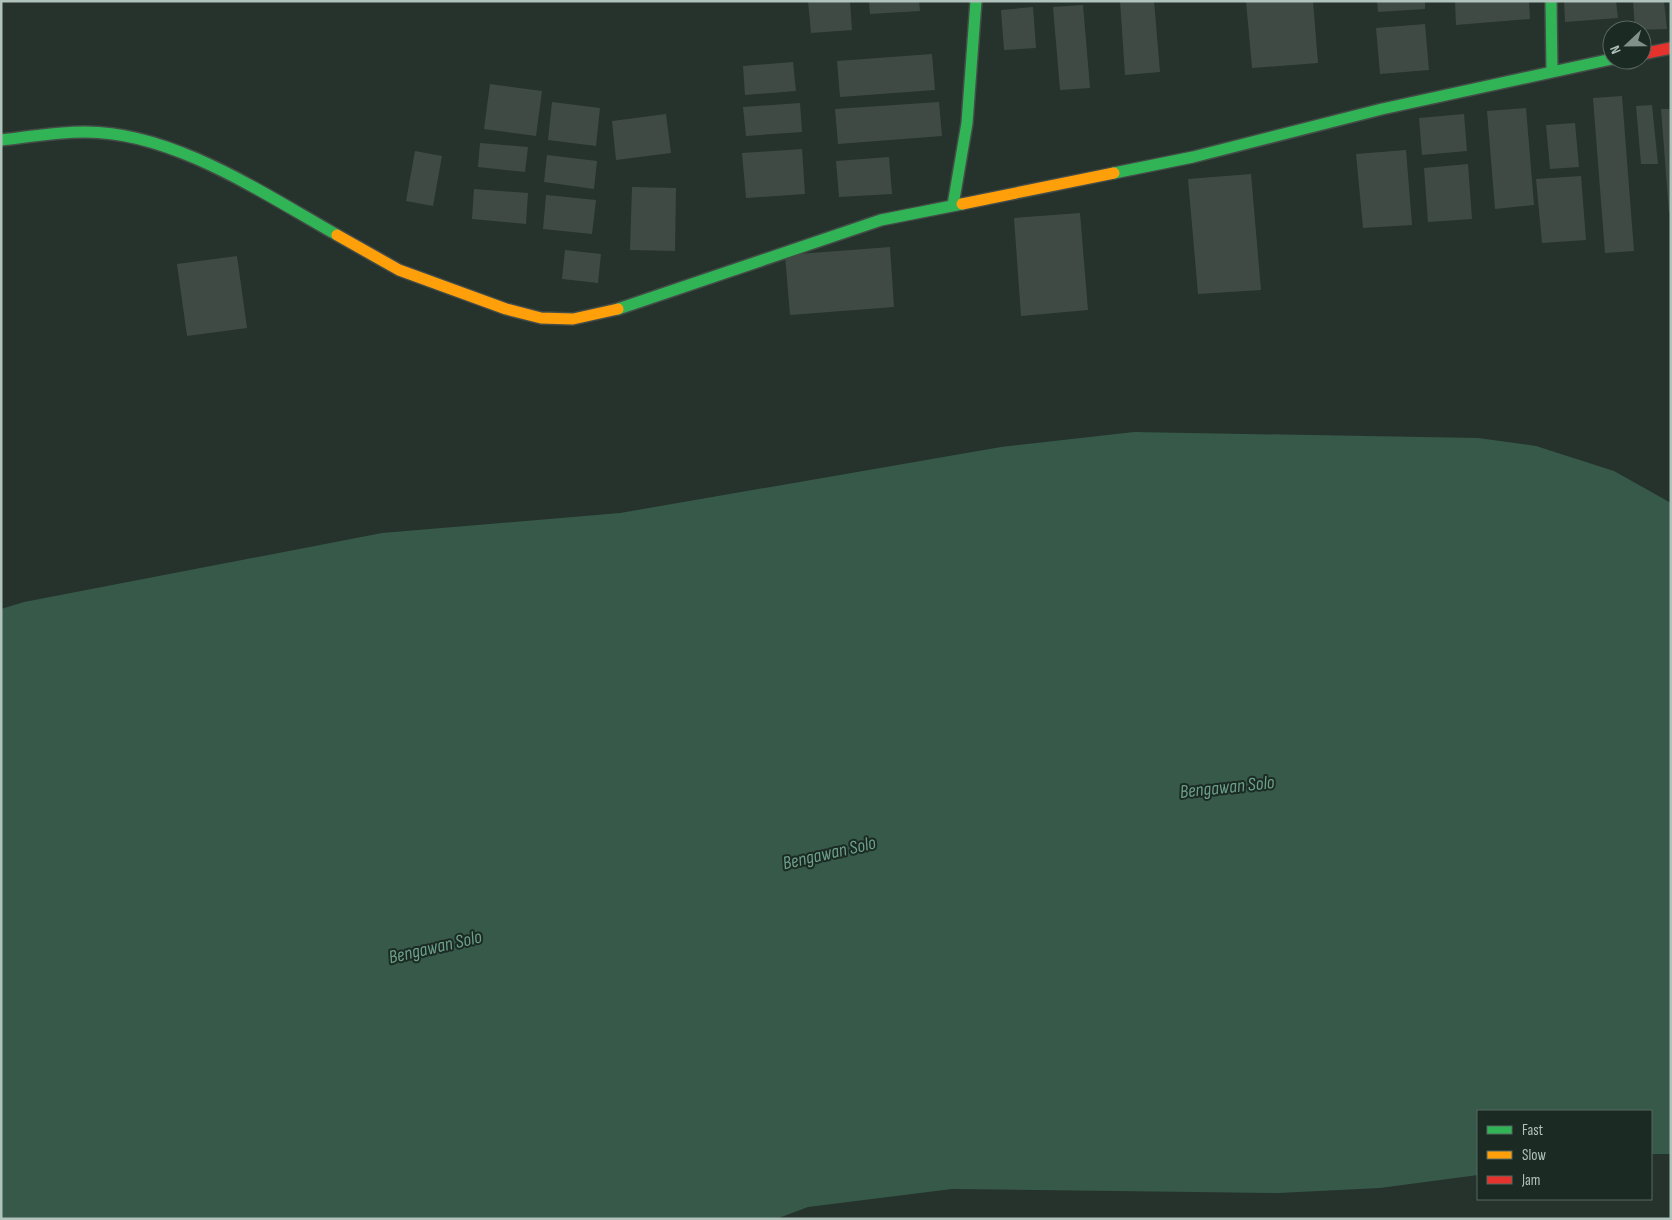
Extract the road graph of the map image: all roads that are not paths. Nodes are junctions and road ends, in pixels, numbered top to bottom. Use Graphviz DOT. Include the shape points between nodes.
graph roads {
  1 [pos="976,1"];
  2 [pos="1551,1"];
  3 [pos="1671,48"];
  4 [pos="1652,52"];
  5 [pos="1602,61"];
  6 [pos="1552,72"];
  7 [pos="1,140"];
  8 [pos="953,205"];
  1 -- 8 [label="street" via="967,123"];
  2 -- 6 [label="street"];
  3 -- 4 [label="street"];
  5 -- 6 [label="street"];
  6 -- 8 [label="street" via="1382,109 1194,157"];
  7 -- 8 [label="street" via="85,132 143,139 220,169 399,270 506,310 541,318 573,319 633,305 880,220"];
}
